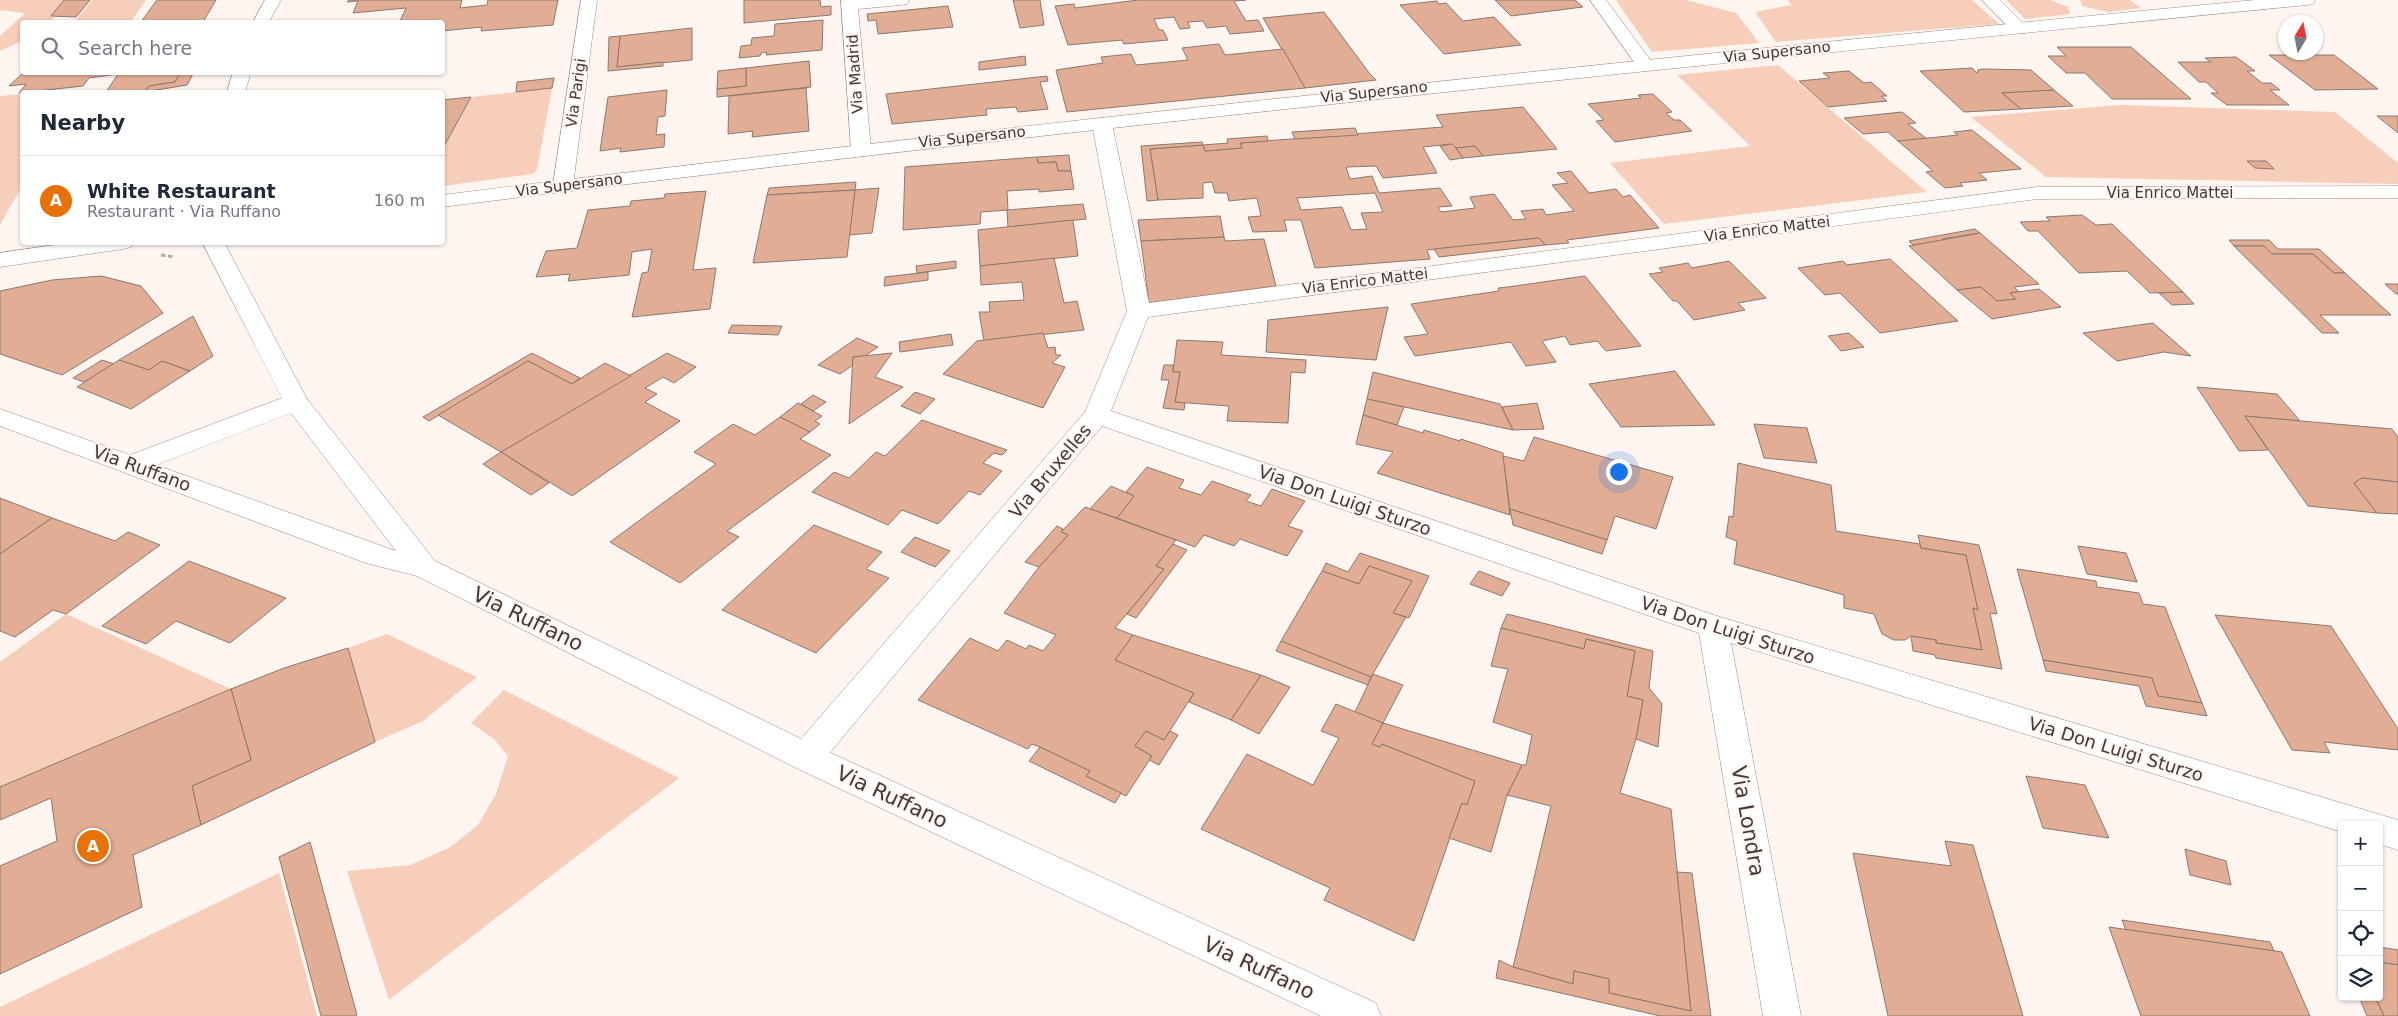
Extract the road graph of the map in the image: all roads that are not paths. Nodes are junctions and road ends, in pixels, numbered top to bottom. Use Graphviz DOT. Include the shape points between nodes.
graph roads {
  1 [pos="273,0"];
  2 [pos="589,0"];
  3 [pos="901,0"];
  4 [pos="1598,0"];
  5 [pos="1990,0"];
  6 [pos="2308,0"];
  7 [pos="850,2"];
  8 [pos="2261,2"];
  9 [pos="262,20"];
  10 [pos="2020,29"];
  11 [pos="1645,65"];
  12 [pos="241,75"];
  13 [pos="237,90"];
  14 [pos="1102,124"];
  15 [pos="861,149"];
  16 [pos="564,185"];
  17 [pos="2398,192"];
  18 [pos="445,201"];
  19 [pos="102,245"];
  20 [pos="215,245"];
  21 [pos="0,260"];
  22 [pos="1139,311"];
  23 [pos="296,402"];
  24 [pos="1098,415"];
  25 [pos="0,417"];
  26 [pos="133,464"];
  27 [pos="425,568"];
  28 [pos="1713,626"];
  29 [pos="806,757"];
  30 [pos="2353,821"];
  31 [pos="2383,830"];
  32 [pos="2398,834"];
  33 [pos="1362,1016"];
  34 [pos="1782,1016"];
  1 -- 9 [label="street"];
  2 -- 16 [label="street, Via Parigi"];
  3 -- 7 [label="street"];
  4 -- 11 [label="street"];
  5 -- 10 [label="street"];
  6 -- 8 [label="street, Via Supersano"];
  7 -- 15 [label="street, Via Madrid"];
  8 -- 10 [label="street, Via Supersano"];
  10 -- 11 [label="street, Via Supersano"];
  11 -- 14 [label="street, Via Supersano"];
  12 -- 13 [label="street"];
  14 -- 15 [label="street, Via Supersano"];
  14 -- 22 [label="street"];
  15 -- 16 [label="street, Via Supersano"];
  16 -- 18 [label="street, Via Supersano"];
  17 -- 22 [label="street, Via Enrico Mattei" via="2037,193"];
  19 -- 21 [label="street"];
  20 -- 23 [label="street, Via Ruffano"];
  22 -- 24 [label="street, Via Bruxelles"];
  23 -- 26 [label="street"];
  23 -- 27 [label="street, Via Ruffano"];
  24 -- 28 [label="street, Via Don Luigi Sturzo"];
  24 -- 29 [label="street, Via Bruxelles"];
  25 -- 26 [label="street, Via Ruffano"];
  26 -- 27 [label="street, Via Ruffano" via="376,556"];
  27 -- 29 [label="street, Via Ruffano"];
  28 -- 30 [label="street, Via Don Luigi Sturzo"];
  28 -- 34 [label="street, Via Londra"];
  29 -- 33 [label="street, Via Ruffano"];
  31 -- 32 [label="street"];
}
